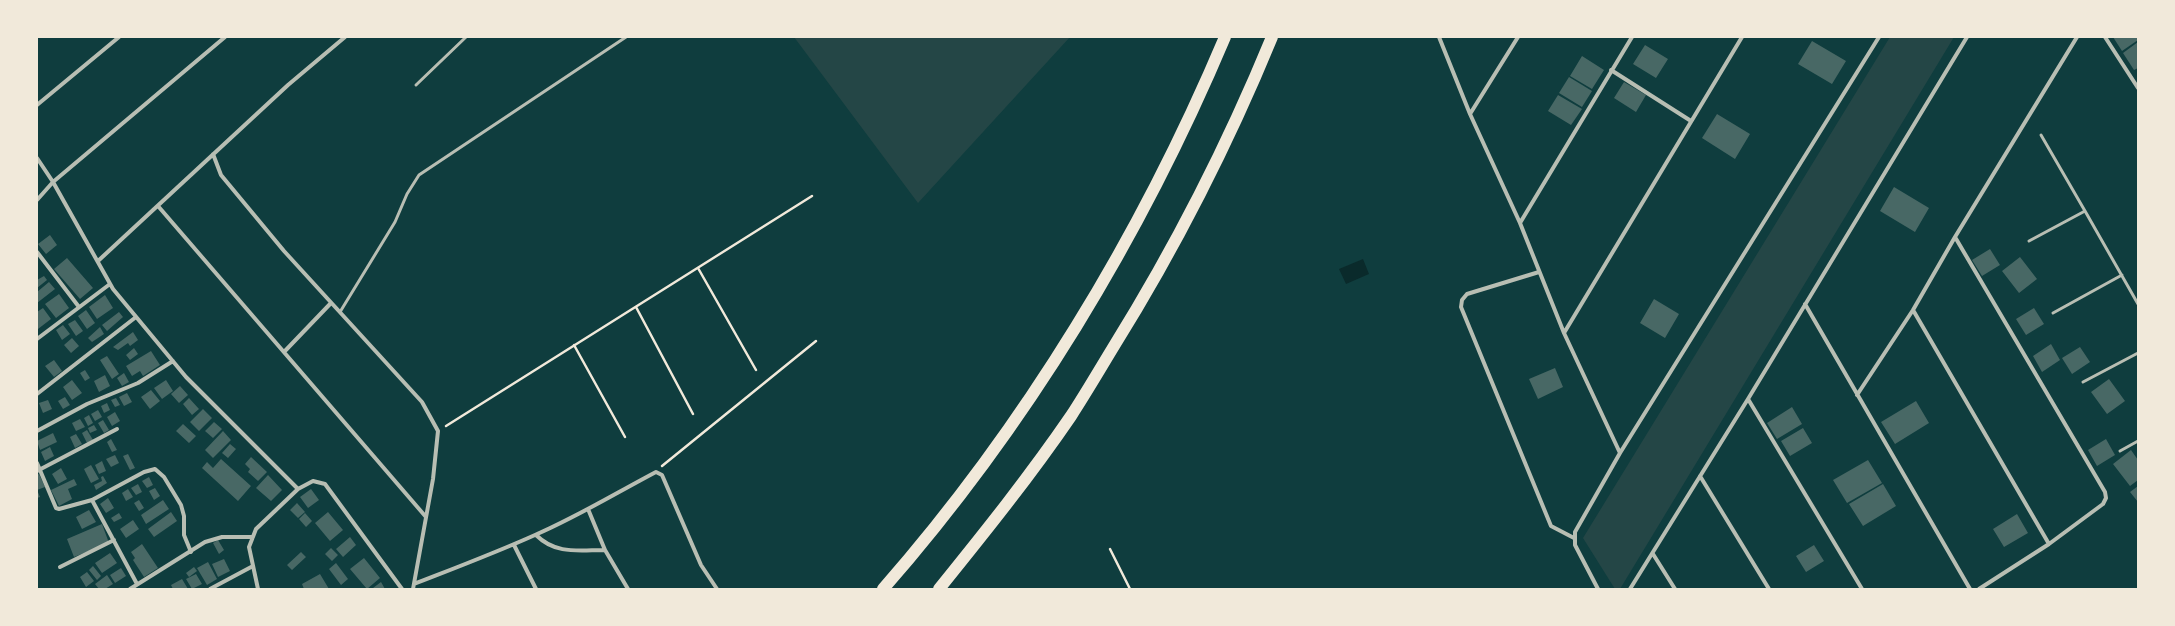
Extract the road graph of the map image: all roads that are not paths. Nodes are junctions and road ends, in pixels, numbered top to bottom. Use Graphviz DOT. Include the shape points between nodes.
graph roads {
  1 [pos="119,37"];
  2 [pos="225,37"];
  3 [pos="345,37"];
  4 [pos="466,37"];
  5 [pos="626,37"];
  6 [pos="1225,37"];
  7 [pos="1272,37"];
  8 [pos="1438,37"];
  9 [pos="1518,37"];
  10 [pos="1632,37"];
  11 [pos="1742,37"];
  12 [pos="1878,37"];
  13 [pos="1967,37"];
  14 [pos="2076,37"];
  15 [pos="2106,37"];
  16 [pos="1612,70"];
  17 [pos="416,85"];
  18 [pos="2138,88"];
  19 [pos="37,105"];
  20 [pos="1470,114"];
  21 [pos="1691,121"];
  22 [pos="2042,135"];
  23 [pos="213,154"];
  24 [pos="37,158"];
  25 [pos="53,182"];
  26 [pos="37,200"];
  27 [pos="158,206"];
  28 [pos="2085,211"];
  29 [pos="1520,223"];
  30 [pos="1955,237"];
  31 [pos="2029,241"];
  32 [pos="37,252"];
  33 [pos="98,261"];
  34 [pos="1539,272"];
  35 [pos="2122,274"];
  36 [pos="110,284"];
  37 [pos="331,303"];
  38 [pos="1805,304"];
  39 [pos="2138,304"];
  40 [pos="80,307"];
  41 [pos="1913,310"];
  42 [pos="340,312"];
  43 [pos="2053,313"];
  44 [pos="136,317"];
  45 [pos="1564,333"];
  46 [pos="37,338"];
  47 [pos="284,352"];
  48 [pos="2138,354"];
  49 [pos="173,361"];
  50 [pos="2083,382"];
  51 [pos="37,394"];
  52 [pos="1857,395"];
  53 [pos="1748,399"];
  54 [pos="117,429"];
  55 [pos="37,431"];
  56 [pos="2138,441"];
  57 [pos="2120,451"];
  58 [pos="1620,454"];
  59 [pos="37,463"];
  60 [pos="38,470"];
  61 [pos="1700,476"];
  62 [pos="298,488"];
  63 [pos="92,500"];
  64 [pos="588,509"];
  65 [pos="426,517"];
  66 [pos="536,535"];
  67 [pos="253,537"];
  68 [pos="1574,538"];
  69 [pos="114,540"];
  70 [pos="2049,544"];
  71 [pos="514,545"];
  72 [pos="606,550"];
  73 [pos="191,552"];
  74 [pos="1653,554"];
  75 [pos="253,566"];
  76 [pos="60,567"];
  77 [pos="138,584"];
  78 [pos="414,584"];
  79 [pos="130,589"];
  80 [pos="210,589"];
  81 [pos="258,589"];
  82 [pos="402,589"];
  83 [pos="413,589"];
  84 [pos="536,589"];
  85 [pos="628,589"];
  86 [pos="717,589"];
  87 [pos="883,589"];
  88 [pos="940,589"];
  89 [pos="1598,589"];
  90 [pos="1630,589"];
  91 [pos="1675,589"];
  92 [pos="1769,589"];
  93 [pos="1862,589"];
  94 [pos="1970,589"];
  95 [pos="1978,589"];
  1 -- 19 [label="street"];
  2 -- 25 [label="street"];
  3 -- 23 [label="street"];
  4 -- 17 [label="lane"];
  5 -- 42 [label="lane" via="420,175 407,194 395,222"];
  6 -- 87 [label="highway" via="1170,158 1102,282 1050,369 981,467"];
  7 -- 88 [label="highway" via="1225,144 1135,313 1072,414 1016,492"];
  8 -- 20 [label="street"];
  9 -- 20 [label="street"];
  10 -- 16 [label="street"];
  11 -- 21 [label="street"];
  12 -- 58 [label="street"];
  13 -- 38 [label="street"];
  14 -- 30 [label="street"];
  15 -- 18 [label="street"];
  16 -- 21 [label="street"];
  16 -- 29 [label="street"];
  20 -- 29 [label="street"];
  21 -- 45 [label="street"];
  22 -- 28 [label="lane"];
  23 -- 27 [label="street"];
  23 -- 37 [label="street" via="221,175"];
  24 -- 25 [label="street"];
  25 -- 26 [label="street"];
  25 -- 33 [label="street"];
  27 -- 33 [label="street"];
  27 -- 47 [label="street"];
  28 -- 31 [label="lane"];
  28 -- 35 [label="lane"];
  29 -- 34 [label="street"];
  30 -- 41 [label="street"];
  30 -- 70 [label="street" via="2105,492 2103,504"];
  32 -- 40 [label="street"];
  33 -- 36 [label="street"];
  34 -- 45 [label="street"];
  34 -- 68 [label="street" via="1467,294 1462,300 1461,307 1551,526"];
  35 -- 39 [label="lane"];
  35 -- 43 [label="lane"];
  36 -- 40 [label="street"];
  36 -- 44 [label="street"];
  37 -- 42 [label="street"];
  37 -- 47 [label="street"];
  38 -- 52 [label="street"];
  38 -- 53 [label="street"];
  40 -- 46 [label="street"];
  41 -- 52 [label="street"];
  41 -- 70 [label="street"];
  42 -- 65 [label="street" via="422,402 438,431"];
  44 -- 49 [label="street"];
  44 -- 51 [label="street"];
  45 -- 58 [label="street"];
  47 -- 65 [label="street"];
  48 -- 50 [label="lane"];
  49 -- 55 [label="street" via="138,384 86,404"];
  49 -- 62 [label="street"];
  52 -- 94 [label="street"];
  53 -- 61 [label="street"];
  53 -- 93 [label="street"];
  54 -- 60 [label="street"];
  56 -- 57 [label="lane"];
  58 -- 68 [label="street" via="1575,532"];
  59 -- 60 [label="street"];
  60 -- 63 [label="street" via="56,508"];
  61 -- 74 [label="street"];
  61 -- 92 [label="street"];
  62 -- 67 [label="street" via="256,529"];
  62 -- 82 [label="street" via="313,481 326,484"];
  63 -- 69 [label="street"];
  63 -- 73 [label="street" via="144,472 155,469 164,476 181,505 184,535"];
  64 -- 66 [label="street"];
  64 -- 72 [label="street"];
  64 -- 86 [label="street" via="656,472 662,475 701,565"];
  65 -- 78 [label="street"];
  66 -- 71 [label="street"];
  66 -- 72 [label="street" via="546,545 558,548"];
  67 -- 73 [label="street" via="222,537 205,542"];
  67 -- 75 [label="street" via="249,547"];
  68 -- 89 [label="street" via="1575,546"];
  69 -- 76 [label="street"];
  69 -- 77 [label="street"];
  70 -- 95 [label="street"];
  71 -- 78 [label="street"];
  71 -- 84 [label="street"];
  72 -- 85 [label="street"];
  73 -- 77 [label="street"];
  74 -- 90 [label="street"];
  74 -- 91 [label="street"];
  75 -- 80 [label="street"];
  75 -- 81 [label="street"];
  77 -- 79 [label="street"];
  78 -- 83 [label="street"];
}
